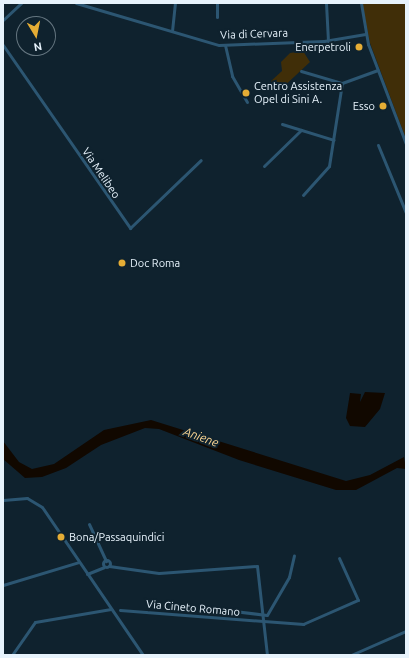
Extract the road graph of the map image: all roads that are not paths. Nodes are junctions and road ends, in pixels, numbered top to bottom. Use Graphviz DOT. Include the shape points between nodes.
graph roads {
  1 [pos="21,3"];
  2 [pos="76,3"];
  3 [pos="176,3"];
  4 [pos="217,3"];
  5 [pos="326,3"];
  6 [pos="361,3"];
  7 [pos="217,17"];
  8 [pos="3,20"];
  9 [pos="172,31"];
  10 [pos="366,34"];
  11 [pos="328,41"];
  12 [pos="3,45"];
  13 [pos="225,45"];
  14 [pos="378,70"];
  15 [pos="302,71"];
  16 [pos="342,83"];
  17 [pos="247,102"];
  18 [pos="282,124"];
  19 [pos="301,130"];
  20 [pos="334,140"];
  21 [pos="406,144"];
  22 [pos="378,145"];
  23 [pos="201,160"];
  24 [pos="264,166"];
  25 [pos="303,195"];
  26 [pos="406,213"];
  27 [pos="3,500"];
  28 [pos="89,524"];
  29 [pos="294,556"];
  30 [pos="339,558"];
  31 [pos="106,561"];
  32 [pos="79,562"];
  33 [pos="110,566"];
  34 [pos="104,567"];
  35 [pos="87,574"];
  36 [pos="3,585"];
  37 [pos="209,608"];
  38 [pos="112,609"];
  39 [pos="120,610"];
  40 [pos="264,616"];
  41 [pos="265,623"];
  42 [pos="406,631"];
  43 [pos="12,655"];
  44 [pos="143,655"];
  45 [pos="267,655"];
  46 [pos="351,655"];
  1 -- 8 [label="street"];
  2 -- 9 [label="street, Via di Cervara"];
  3 -- 9 [label="street"];
  4 -- 7 [label="street"];
  5 -- 11 [label="street"];
  6 -- 10 [label="street"];
  9 -- 13 [label="street, Via di Cervara"];
  10 -- 11 [label="street, Via di Cervara"];
  10 -- 14 [label="street"];
  11 -- 13 [label="street, Via di Cervara"];
  12 -- 23 [label="street, Via Melibeo" via="130,228 137,226"];
  13 -- 17 [label="street" via="232,76"];
  14 -- 16 [label="street"];
  14 -- 21 [label="street"];
  15 -- 16 [label="street"];
  16 -- 20 [label="street"];
  18 -- 19 [label="street"];
  19 -- 20 [label="street"];
  19 -- 24 [label="street"];
  20 -- 25 [label="street" via="329,166"];
  22 -- 26 [label="street"];
  27 -- 32 [label="street" via="24,498 39,505"];
  28 -- 31 [label="street"];
  29 -- 40 [label="street" via="289,577"];
  30 -- 41 [label="street, Via Cineto Romano" via="358,600 302,624"];
  31 -- 33 [label="street"];
  31 -- 34 [label="street"];
  32 -- 35 [label="street"];
  32 -- 36 [label="street"];
  33 -- 34 [label="street"];
  33 -- 40 [label="street" via="159,573 258,566"];
  34 -- 35 [label="street"];
  35 -- 38 [label="street"];
  37 -- 40 [label="street"];
  38 -- 43 [label="street" via="35,622"];
  38 -- 44 [label="street"];
  39 -- 41 [label="street, Via Cineto Romano"];
  40 -- 41 [label="street"];
  41 -- 45 [label="street"];
  42 -- 46 [label="street"];
}
